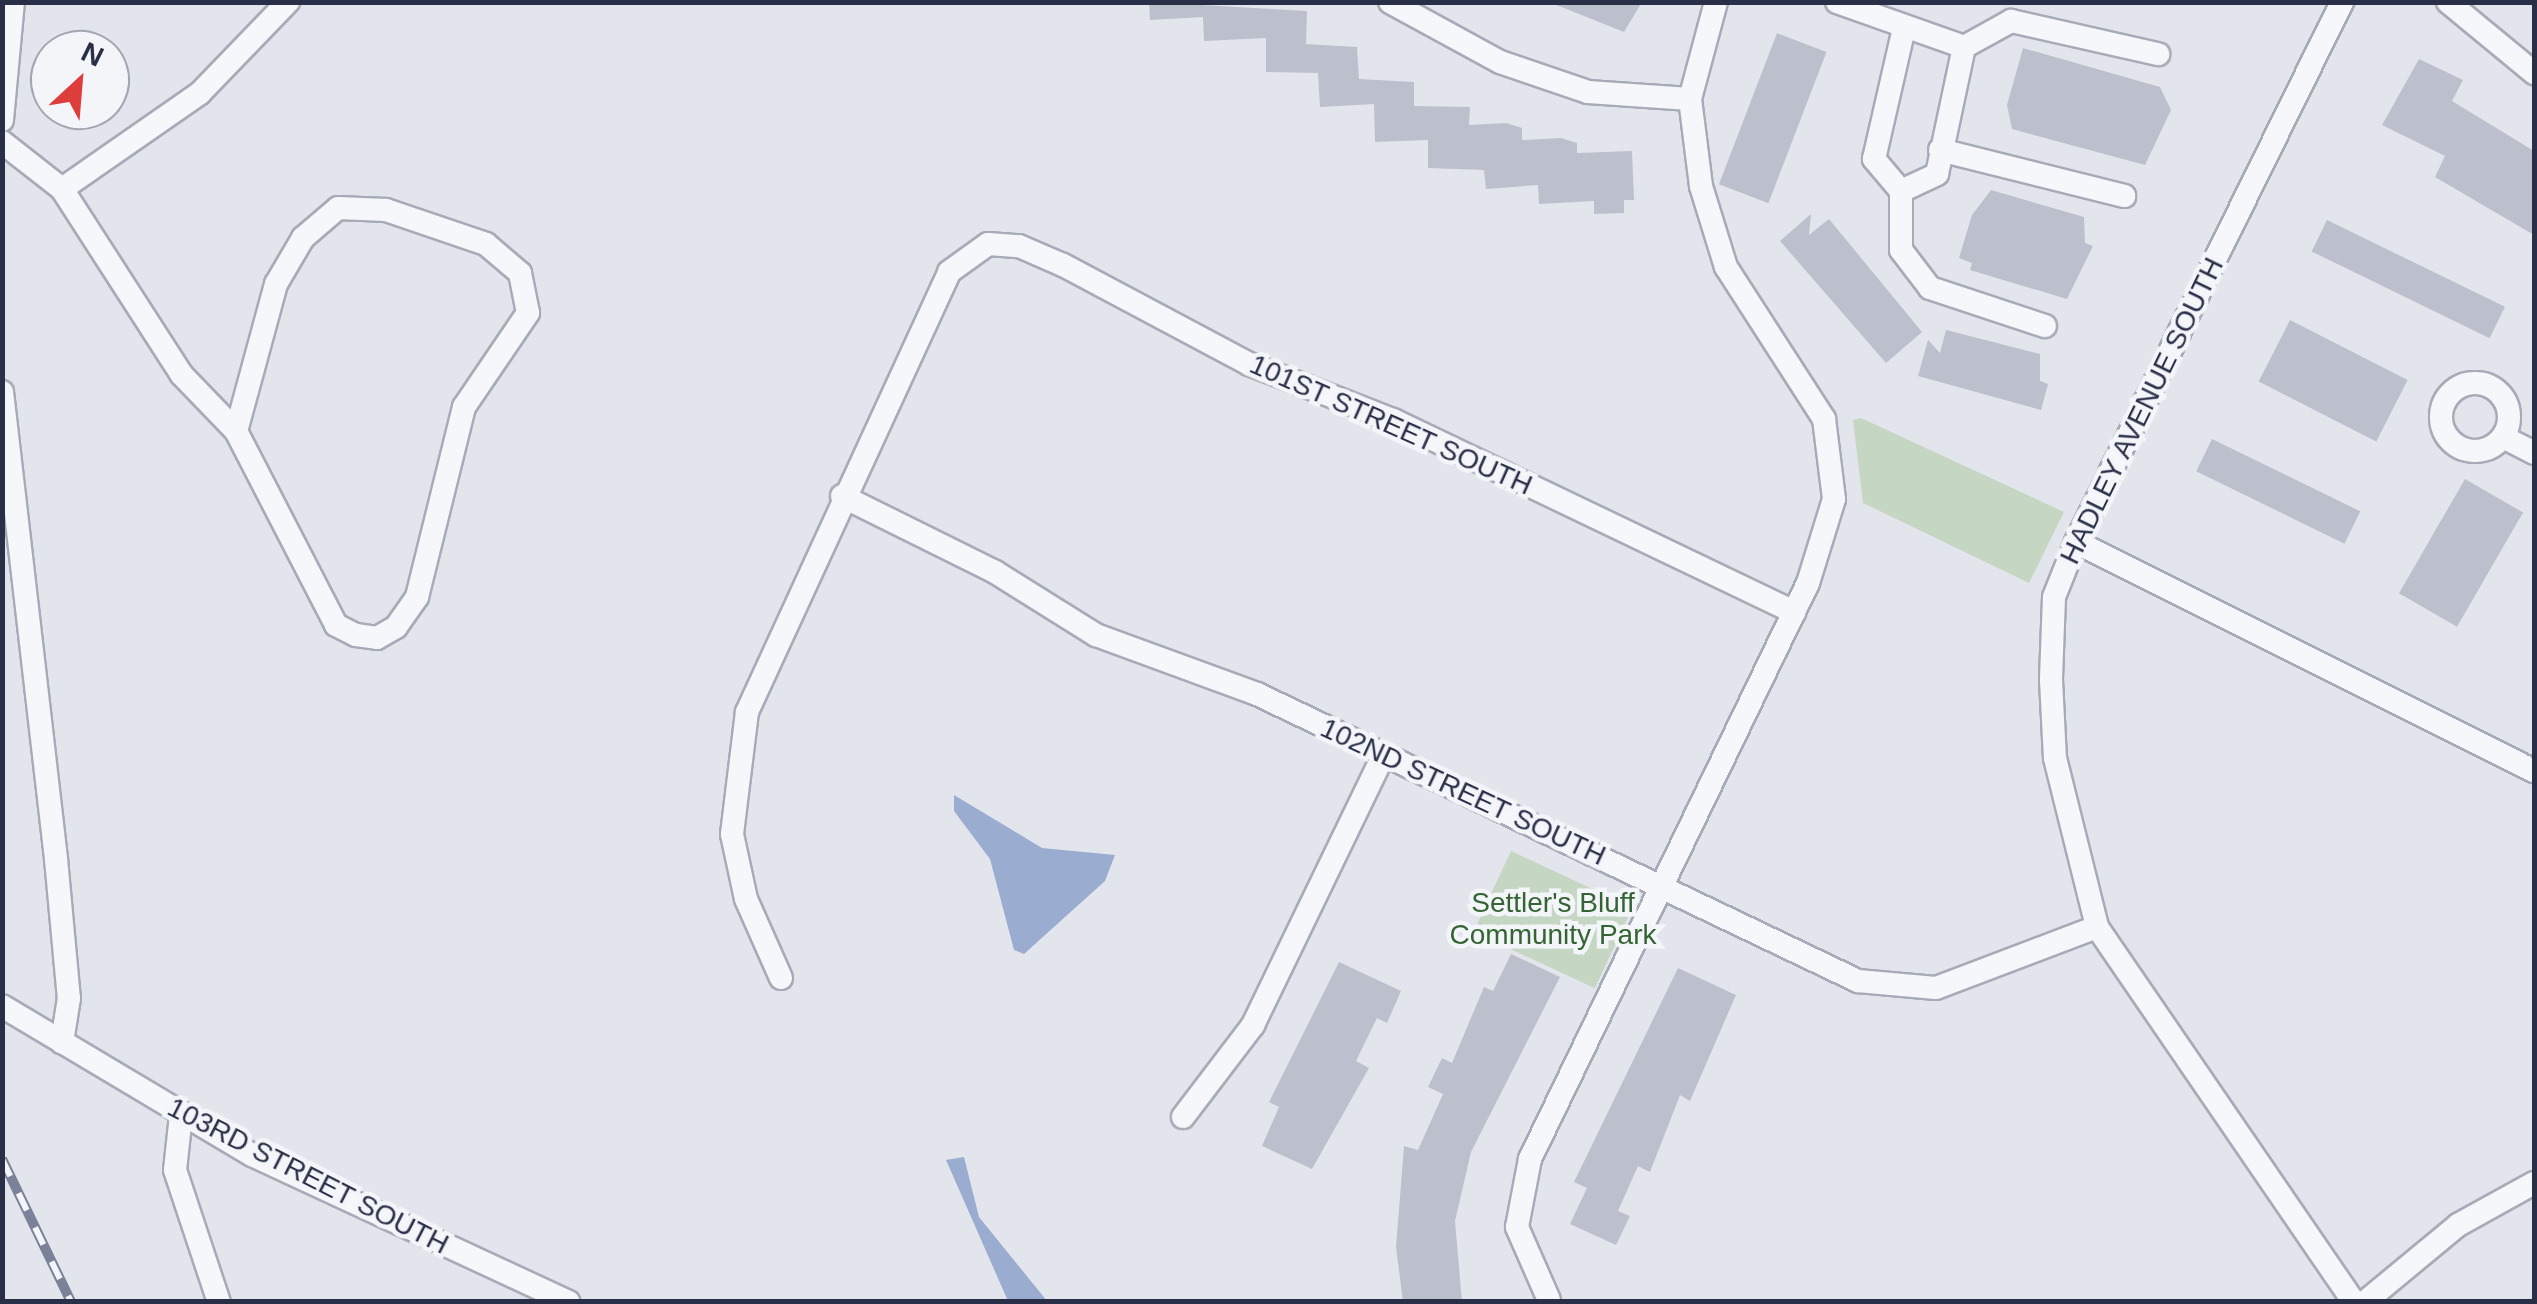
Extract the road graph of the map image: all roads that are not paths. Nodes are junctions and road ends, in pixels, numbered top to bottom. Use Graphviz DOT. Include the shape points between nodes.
graph roads {
  1 [pos="12,2"];
  2 [pos="288,2"];
  3 [pos="1390,2"];
  4 [pos="1716,2"];
  5 [pos="1836,2"];
  6 [pos="2342,2"];
  7 [pos="2448,2"];
  8 [pos="1904,28"];
  9 [pos="1964,47"];
  10 [pos="2158,54"];
  11 [pos="2534,72"];
  12 [pos="1690,99"];
  13 [pos="2,120"];
  14 [pos="2,142"];
  15 [pos="1940,150"];
  16 [pos="62,189"];
  17 [pos="1902,191"];
  18 [pos="2124,196"];
  19 [pos="2045,326"];
  20 [pos="2,392"];
  21 [pos="236,431"];
  22 [pos="2503,437"];
  23 [pos="2534,453"];
  24 [pos="842,496"];
  25 [pos="2076,542"];
  26 [pos="1794,612"];
  27 [pos="1383,756"];
  28 [pos="2534,771"];
  29 [pos="1662,886"];
  30 [pos="2097,927"];
  31 [pos="781,978"];
  32 [pos="2,1006"];
  33 [pos="62,1042"];
  34 [pos="181,1115"];
  35 [pos="1183,1117"];
  36 [pos="2534,1183"];
  37 [pos="1549,1300"];
  38 [pos="218,1302"];
  39 [pos="568,1302"];
  40 [pos="2354,1302"];
  41 [pos="2365,1302"];
  1 -- 13 [label="street"];
  2 -- 16 [label="street" via="200,94"];
  3 -- 12 [label="street" via="1500,62 1588,92"];
  4 -- 12 [label="street"];
  5 -- 8 [label="street"];
  6 -- 25 [label="street, HADLEY AVENUE SOUTH"];
  7 -- 11 [label="street"];
  8 -- 9 [label="street"];
  8 -- 17 [label="street" via="1874,159"];
  9 -- 10 [label="street" via="2011,21"];
  9 -- 15 [label="street"];
  12 -- 26 [label="street" via="1691,142 1726,267 1824,419 1834,499"];
  14 -- 16 [label="street"];
  15 -- 17 [label="street" via="1936,174"];
  15 -- 18 [label="street"];
  16 -- 21 [label="street" via="182,375"];
  17 -- 19 [label="street" via="1901,250 1930,288"];
  20 -- 33 [label="street" via="58,876 68,998"];
  21 -- 21 [label="street" via="336,625 377,638 417,597 464,406 528,313 520,273 486,244 386,210 338,208 303,238 276,284"];
  22 -- 23 [label="street"];
  24 -- 26 [label="street, 101ST STREET SOUTH" via="949,272 988,244 1063,264 1249,364 1392,420"];
  24 -- 27 [label="street, 102ND STREET SOUTH" via="995,572 1096,635 1256,694"];
  24 -- 31 [label="street" via="768,654 733,783 732,834 746,899"];
  25 -- 28 [label="street"];
  25 -- 30 [label="street, HADLEY AVENUE SOUTH" via="2054,597 2055,758"];
  26 -- 29 [label="street"];
  27 -- 29 [label="street, 102ND STREET SOUTH"];
  27 -- 35 [label="street" via="1253,1025"];
  29 -- 30 [label="street, 102ND STREET SOUTH" via="1858,980 1917,986 1972,977"];
  29 -- 37 [label="street" via="1518,1195 1524,1257"];
  30 -- 40 [label="street, HADLEY AVENUE SOUTH"];
  32 -- 33 [label="street, 103RD STREET SOUTH"];
  33 -- 34 [label="street, 103RD STREET SOUTH"];
  34 -- 38 [label="street" via="175,1170"];
  34 -- 39 [label="street, 103RD STREET SOUTH" via="328,1193"];
  36 -- 41 [label="street" via="2458,1226"];
}
